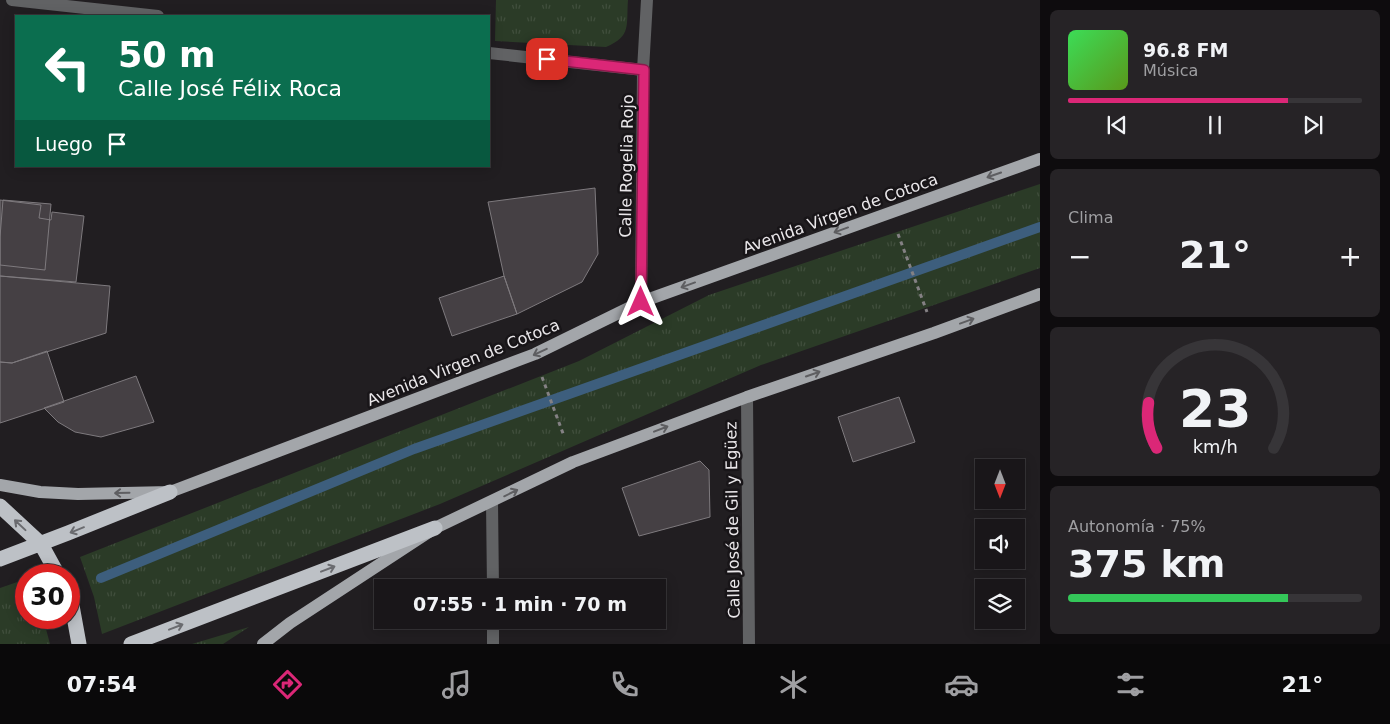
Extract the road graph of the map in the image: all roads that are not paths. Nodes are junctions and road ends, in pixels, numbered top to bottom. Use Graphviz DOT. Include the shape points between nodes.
graph roads {
  1 [pos="12,0"];
  2 [pos="647,0"];
  3 [pos="149,15"];
  4 [pos="490,53"];
  5 [pos="644,70"];
  6 [pos="1040,159"];
  7 [pos="1040,294"];
  8 [pos="641,302"];
  9 [pos="747,397"];
  10 [pos="0,485"];
  11 [pos="170,492"];
  12 [pos="492,502"];
  13 [pos="0,506"];
  14 [pos="435,528"];
  15 [pos="41,544"];
  16 [pos="0,559"];
  17 [pos="52,564"];
  18 [pos="492,579"];
  19 [pos="76,629"];
  20 [pos="493,629"];
  21 [pos="79,644"];
  22 [pos="131,644"];
  23 [pos="263,644"];
  24 [pos="493,644"];
  25 [pos="749,644"];
  1 -- 3 [label="street"];
  2 -- 5 [label="street, Calle Rogelia Rojo"];
  4 -- 5 [label="street"];
  5 -- 8 [label="street, Calle Rogelia Rojo"];
  6 -- 8 [label="main road, Avenida Virgen de Cotoca, one-way"];
  9 -- 7 [label="main road, one-way"];
  8 -- 11 [label="main road, Avenida Virgen de Cotoca, one-way" via="535,354"];
  12 -- 9 [label="main road, one-way" via="573,462"];
  9 -- 25 [label="street, Calle José de Gil y Egüez"];
  11 -- 10 [label="main road, Avenida Virgen de Cotoca, one-way" via="78,494"];
  11 -- 15 [label="highway, one-way"];
  12 -- 14 [label="main road"];
  12 -- 18 [label="street"];
  15 -- 13 [label="highway, one-way"];
  22 -- 14 [label="highway, one-way"];
  14 -- 23 [label="main road"];
  15 -- 16 [label="highway"];
  15 -- 17 [label="highway"];
  19 -- 21 [label="highway"];
  20 -- 24 [label="street"];
}
